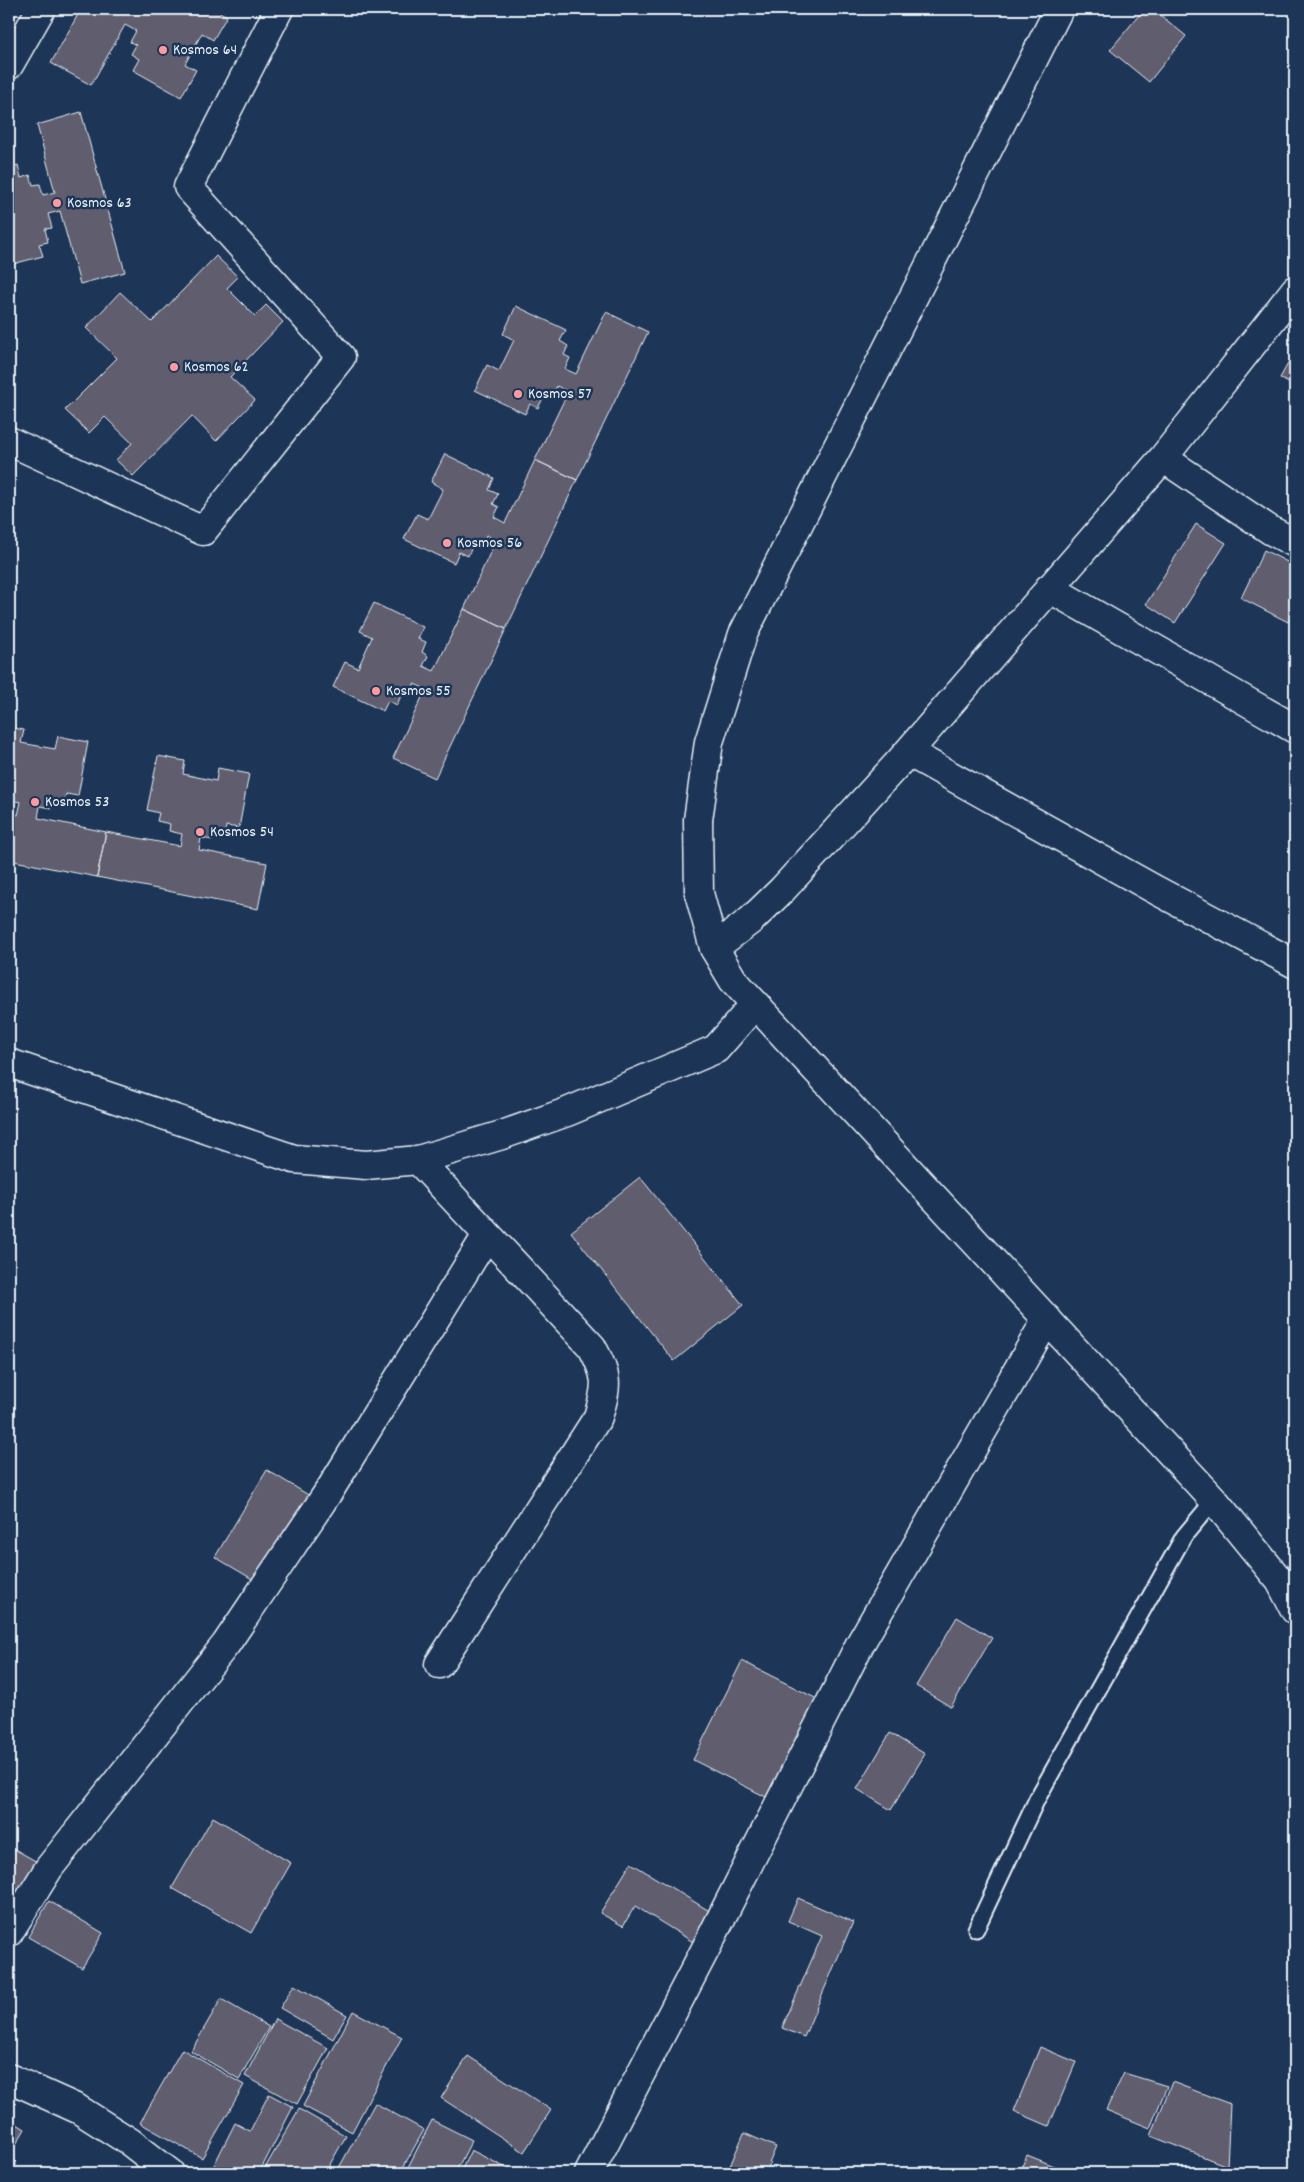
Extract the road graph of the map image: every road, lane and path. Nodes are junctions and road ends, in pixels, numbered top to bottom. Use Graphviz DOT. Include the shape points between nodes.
graph roads {
  1 [pos="40,9"];
  2 [pos="279,9"];
  3 [pos="1059,9"];
  4 [pos="9,65"];
  5 [pos="1295,290"];
  6 [pos="9,441"];
  7 [pos="1163,458"];
  8 [pos="1295,543"];
  9 [pos="1049,588"];
  10 [pos="1295,729"];
  11 [pos="908,752"];
  12 [pos="714,948"];
  13 [pos="1295,964"];
  14 [pos="755,1004"];
  15 [pos="9,1063"];
  16 [pos="418,1160"];
  17 [pos="487,1235"];
  18 [pos="1047,1319"];
  19 [pos="1214,1500"];
  20 [pos="1295,1610"];
  21 [pos="439,1664"];
  22 [pos="976,1929"];
  23 [pos="9,1932"];
  24 [pos="9,2078"];
  25 [pos="170,2173"];
  26 [pos="589,2173"];
  1 -- 4 [label="street"];
  2 -- 6 [label="street" via="188,187 341,357 203,531"];
  3 -- 12 [label="street" via="744,634 708,742 698,820 699,893"];
  5 -- 7 [label="street"];
  7 -- 8 [label="street" via="1270,530"];
  7 -- 9 [label="street"];
  9 -- 10 [label="street"];
  9 -- 11 [label="street"];
  11 -- 12 [label="street" via="782,890 751,920"];
  11 -- 13 [label="street"];
  12 -- 14 [label="street" via="733,980"];
  14 -- 16 [label="street" via="716,1049 567,1112 502,1136"];
  14 -- 18 [label="street"];
  15 -- 16 [label="street" via="294,1159 366,1165"];
  16 -- 17 [label="street"];
  17 -- 21 [label="street" via="592,1347 605,1371 605,1394 598,1417"];
  17 -- 23 [label="street" via="331,1488 226,1644 49,1868"];
  18 -- 19 [label="street"];
  18 -- 26 [label="street" via="860,1644"];
  19 -- 20 [label="street" via="1280,1581"];
  19 -- 22 [label="lane" via="1184,1536 1037,1799"];
  24 -- 25 [label="street" via="78,2109 130,2142"];
}
